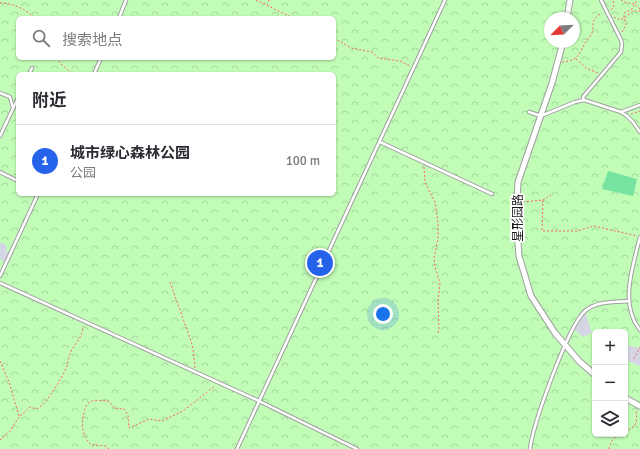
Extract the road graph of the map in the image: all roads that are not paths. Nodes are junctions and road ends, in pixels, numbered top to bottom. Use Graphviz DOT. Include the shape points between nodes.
graph roads {
  1 [pos="126,0"];
  2 [pos="445,0"];
  3 [pos="570,0"];
  4 [pos="601,0"];
  5 [pos="569,12"];
  6 [pos="120,16"];
  7 [pos="561,48"];
  8 [pos="100,60"];
  9 [pos="32,68"];
  10 [pos="30,72"];
  11 [pos="95,72"];
  12 [pos="0,92"];
  13 [pos="584,100"];
  14 [pos="16,102"];
  15 [pos="640,105"];
  16 [pos="13,108"];
  17 [pos="529,112"];
  18 [pos="621,112"];
  19 [pos="541,116"];
  20 [pos="640,132"];
  21 [pos="0,136"];
  22 [pos="380,142"];
  23 [pos="0,172"];
  24 [pos="16,180"];
  25 [pos="492,194"];
  26 [pos="37,196"];
  27 [pos="640,237"];
  28 [pos="0,276"];
  29 [pos="0,283"];
  30 [pos="629,301"];
  31 [pos="640,330"];
  32 [pos="566,345"];
  33 [pos="592,372"];
  34 [pos="628,399"];
  35 [pos="259,401"];
  36 [pos="638,404"];
  37 [pos="237,449"];
  38 [pos="357,449"];
  39 [pos="530,449"];
  1 -- 6 [label="lane"];
  2 -- 22 [label="lane"];
  3 -- 5 [label="street"];
  4 -- 13 [label="lane" via="622,44 621,52"];
  7 -- 19 [label="street, 星形园路"];
  8 -- 11 [label="lane"];
  9 -- 10 [label="lane"];
  12 -- 16 [label="lane" via="10,97"];
  13 -- 18 [label="lane"];
  13 -- 19 [label="lane"];
  14 -- 16 [label="lane"];
  15 -- 18 [label="lane"];
  16 -- 21 [label="lane"];
  17 -- 19 [label="lane"];
  18 -- 20 [label="lane"];
  19 -- 32 [label="street, 星形园路" via="518,182 518,256 531,296"];
  22 -- 25 [label="lane"];
  22 -- 35 [label="lane"];
  23 -- 24 [label="lane"];
  26 -- 28 [label="lane"];
  27 -- 30 [label="lane" via="629,281"];
  29 -- 35 [label="lane"];
  30 -- 31 [label="lane" via="633,318"];
  30 -- 32 [label="lane" via="595,305 585,311"];
  32 -- 33 [label="street, 星形园路"];
  32 -- 39 [label="lane" via="537,422"];
  34 -- 36 [label="street"];
  35 -- 37 [label="lane"];
  35 -- 38 [label="lane"];
}
